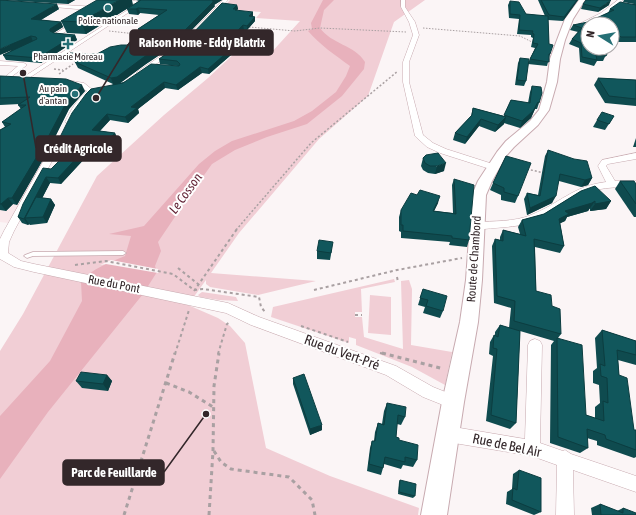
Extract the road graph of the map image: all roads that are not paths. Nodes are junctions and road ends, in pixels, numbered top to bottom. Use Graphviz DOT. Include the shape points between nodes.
graph roads {
  1 [pos="50,0"];
  2 [pos="122,0"];
  3 [pos="226,0"];
  4 [pos="403,0"];
  5 [pos="582,0"];
  6 [pos="143,2"];
  7 [pos="621,2"];
  8 [pos="45,11"];
  9 [pos="83,19"];
  10 [pos="566,27"];
  11 [pos="65,36"];
  12 [pos="77,37"];
  13 [pos="88,38"];
  14 [pos="10,56"];
  15 [pos="0,59"];
  16 [pos="0,63"];
  17 [pos="148,66"];
  18 [pos="163,68"];
  19 [pos="133,77"];
  20 [pos="4,78"];
  21 [pos="24,79"];
  22 [pos="40,80"];
  23 [pos="50,80"];
  24 [pos="636,156"];
  25 [pos="493,167"];
  26 [pos="612,184"];
  27 [pos="636,184"];
  28 [pos="476,226"];
  29 [pos="123,253"];
  30 [pos="1,256"];
  31 [pos="27,256"];
  32 [pos="228,308"];
  33 [pos="535,345"];
  34 [pos="453,402"];
  35 [pos="448,434"];
  36 [pos="532,448"];
  37 [pos="565,458"];
  38 [pos="636,484"];
  39 [pos="434,515"];
  40 [pos="565,515"];
  1 -- 8 [label="street" via="41,5 102,7 90,15"];
  2 -- 6 [label="street"];
  3 -- 17 [label="street" via="185,42"];
  4 -- 25 [label="street" via="403,7 416,35 406,62 406,82 419,136 443,151"];
  5 -- 10 [label="main road, Route de Chambord"];
  6 -- 13 [label="street"];
  7 -- 10 [label="street" via="612,3 603,14 592,20"];
  9 -- 11 [label="street" via="56,35"];
  10 -- 25 [label="main road, Route de Chambord" via="555,59 544,110 510,144"];
  12 -- 13 [label="street"];
  13 -- 21 [label="street"];
  14 -- 15 [label="street"];
  16 -- 20 [label="street" via="24,65"];
  17 -- 18 [label="street"];
  17 -- 19 [label="street"];
  20 -- 21 [label="street"];
  21 -- 22 [label="street"];
  23 -- 30 [label="street" via="85,85 95,91 83,97 76,106 9,231"];
  24 -- 26 [label="street" via="605,162 602,166"];
  25 -- 28 [label="main road, Route de Chambord" via="479,195"];
  26 -- 27 [label="street"];
  26 -- 28 [label="street" via="578,192 526,221"];
  28 -- 34 [label="main road, Route de Chambord" via="469,322"];
  29 -- 31 [label="lane"];
  30 -- 32 [label="street, Rue du Pont" via="18,264 84,279 152,292 193,295"];
  32 -- 34 [label="street, Rue du Vert-Pré" via="255,321 391,370 428,392"];
  33 -- 36 [label="street"];
  34 -- 35 [label="main road, Route de Chambord"];
  35 -- 36 [label="street, Rue de Bel Air"];
  35 -- 39 [label="main road, Route de Chambord"];
  36 -- 37 [label="street, Rue de Bel Air"];
  37 -- 38 [label="street, Rue de Bel Air"];
  37 -- 40 [label="street"];
}
